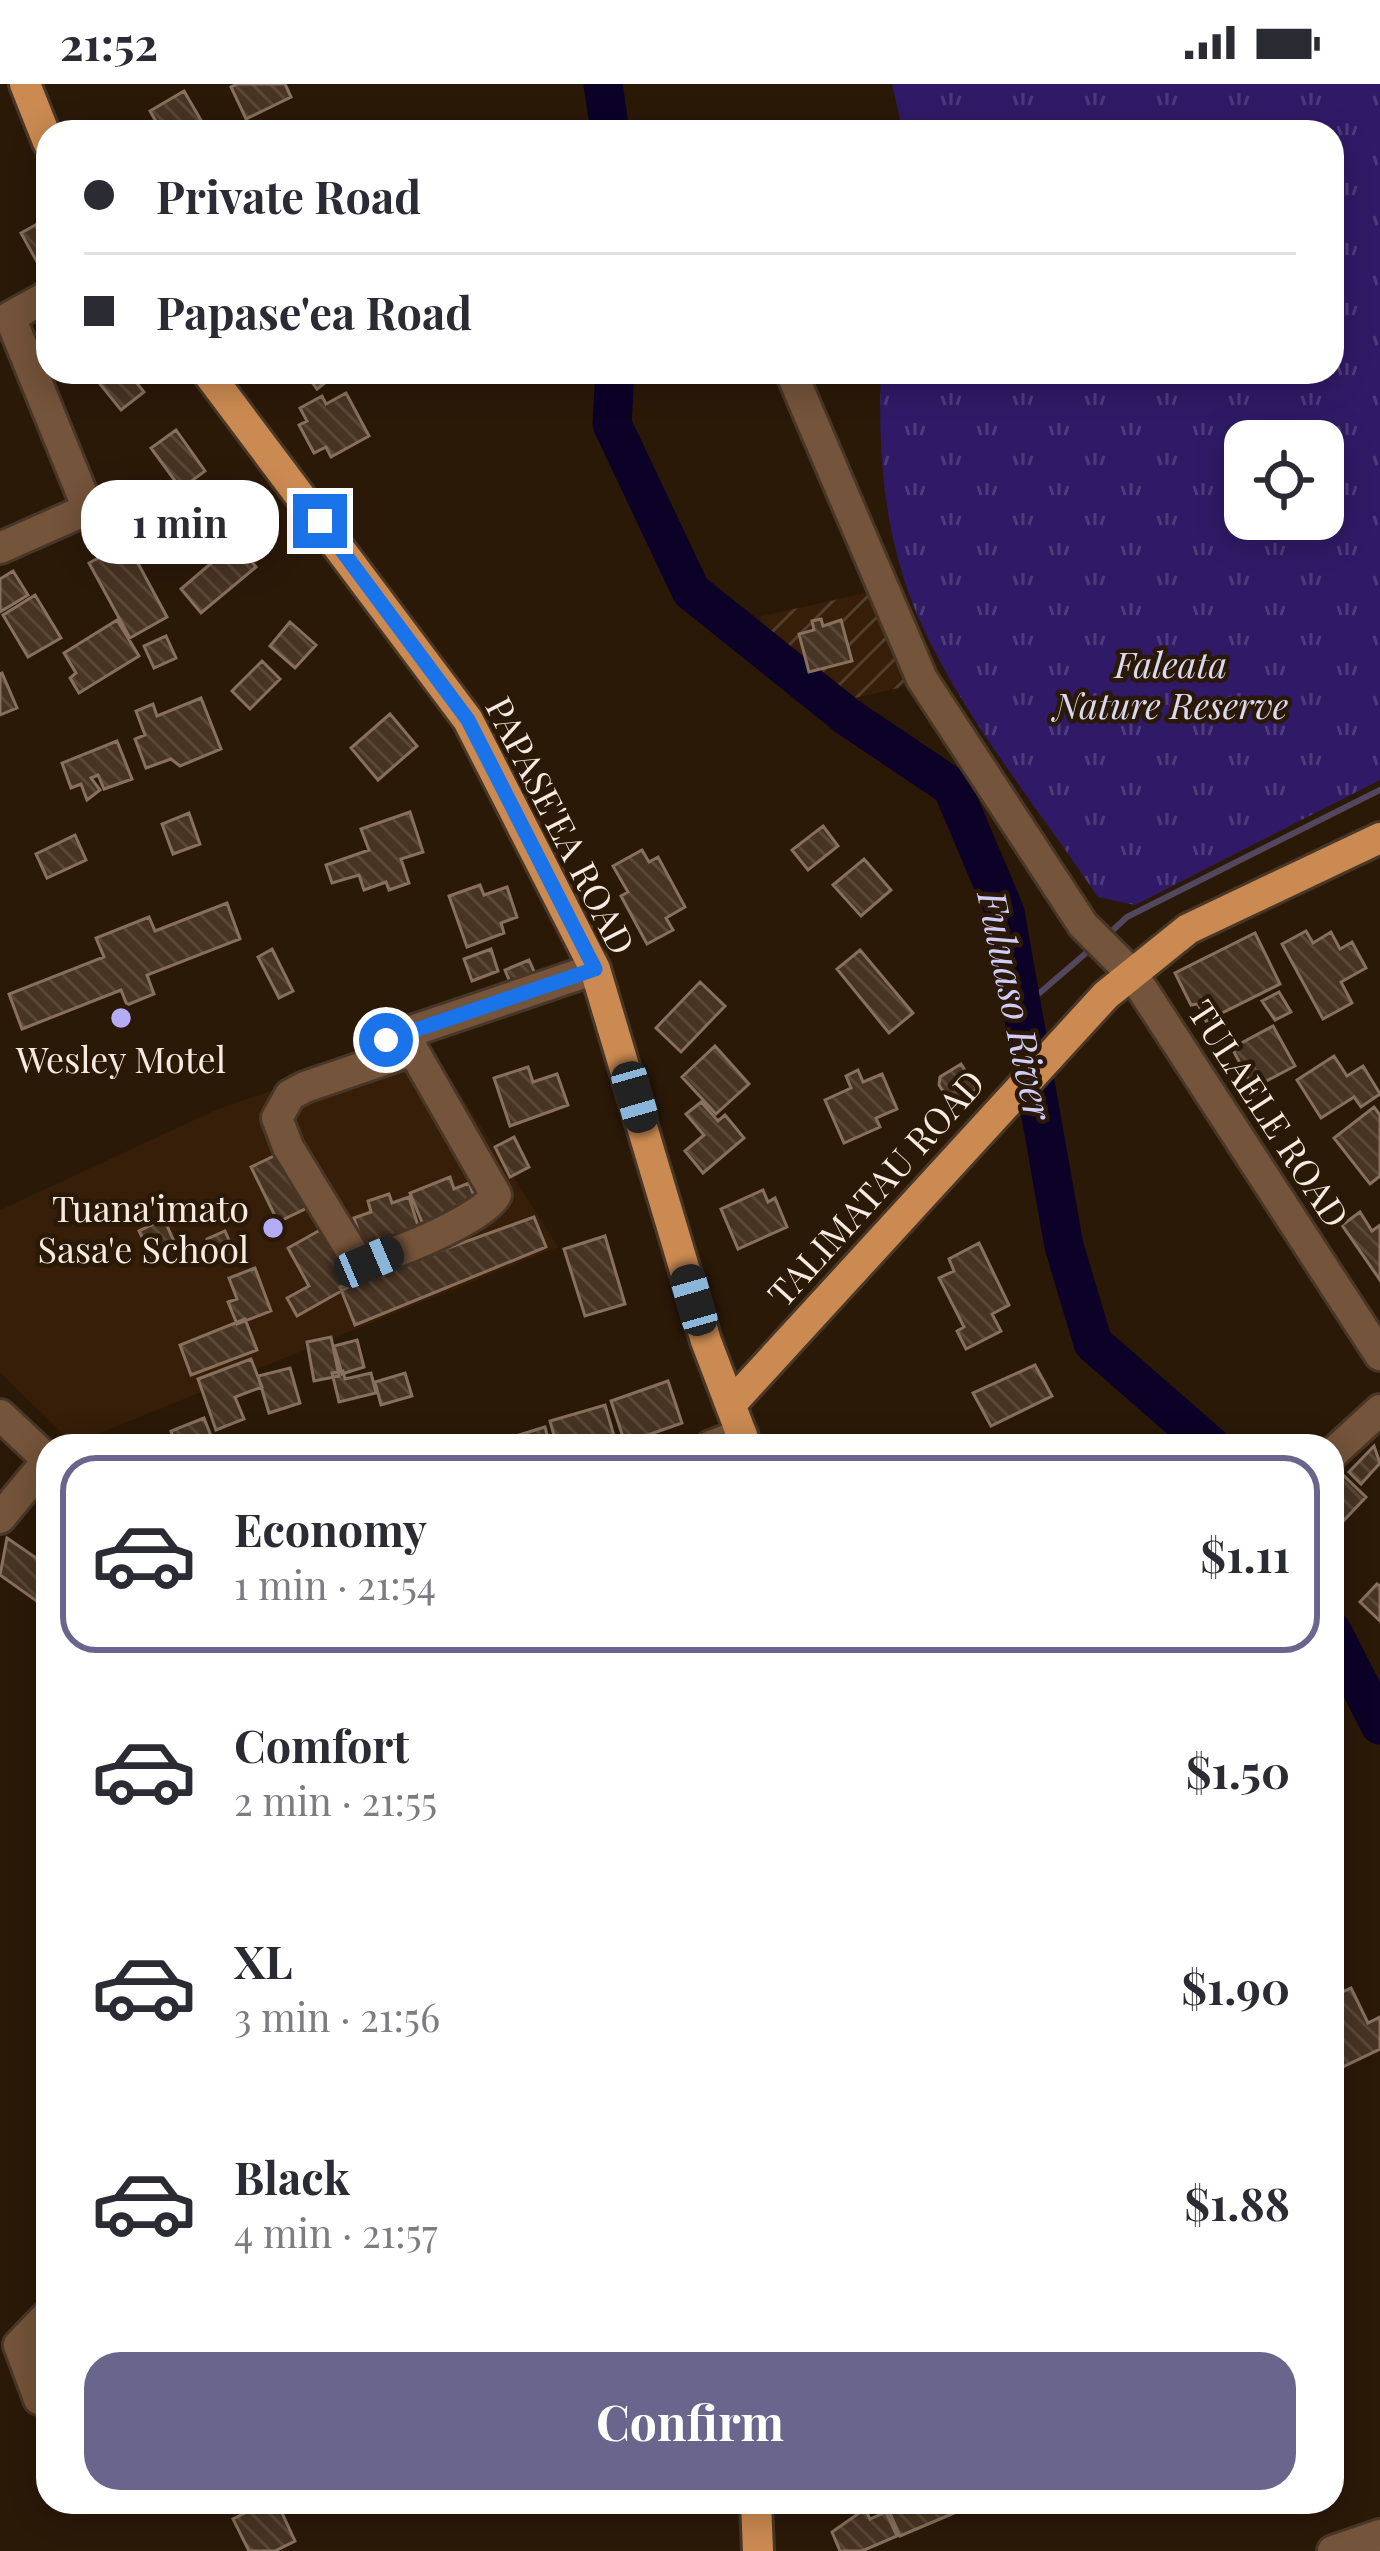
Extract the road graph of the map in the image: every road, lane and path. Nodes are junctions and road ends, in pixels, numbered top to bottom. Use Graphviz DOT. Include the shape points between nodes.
graph roads {
  1 [pos="25,84"];
  2 [pos="39,120"];
  3 [pos="36,303"];
  4 [pos="36,381"];
  5 [pos="37,384"];
  6 [pos="216,384"];
  7 [pos="796,384"];
  8 [pos="0,548"];
  9 [pos="1380,838"];
  10 [pos="595,969"];
  11 [pos="1133,974"];
  12 [pos="402,1041"];
  13 [pos="1380,1355"];
  14 [pos="732,1403"];
  15 [pos="1380,1410"];
  16 [pos="0,1415"];
  17 [pos="742,1434"];
  18 [pos="1344,1443"];
  19 [pos="36,1449"];
  20 [pos="36,1474"];
  21 [pos="0,1518"];
  22 [pos="36,2327"];
  23 [pos="36,2391"];
  24 [pos="756,2514"];
  25 [pos="1380,2535"];
  26 [pos="758,2551"];
  27 [pos="1333,2551"];
  1 -- 2 [label="main road"];
  3 -- 4 [label="street" via="10,317"];
  5 -- 8 [label="street" via="88,509"];
  6 -- 10 [label="main road, PAPASE'EA ROAD" via="468,720"];
  7 -- 11 [label="street, TULAELE ROAD" via="922,679 1083,925"];
  9 -- 11 [label="main road, TALIMATAU ROAD" via="1188,929"];
  10 -- 12 [label="street"];
  10 -- 14 [label="main road, PAPASE'EA ROAD" via="706,1341"];
  11 -- 13 [label="street, TULAELE ROAD"];
  11 -- 14 [label="main road, TALIMATAU ROAD" via="1076,1026"];
  12 -- 12 [label="street" via="496,1195 453,1226 358,1262 278,1118 290,1095"];
  14 -- 17 [label="main road, PAPASE'EA ROAD"];
  15 -- 18 [label="street"];
  16 -- 19 [label="street"];
  20 -- 21 [label="street"];
  22 -- 23 [label="street" via="19,2345"];
  24 -- 26 [label="main road"];
  25 -- 27 [label="street"];
}
